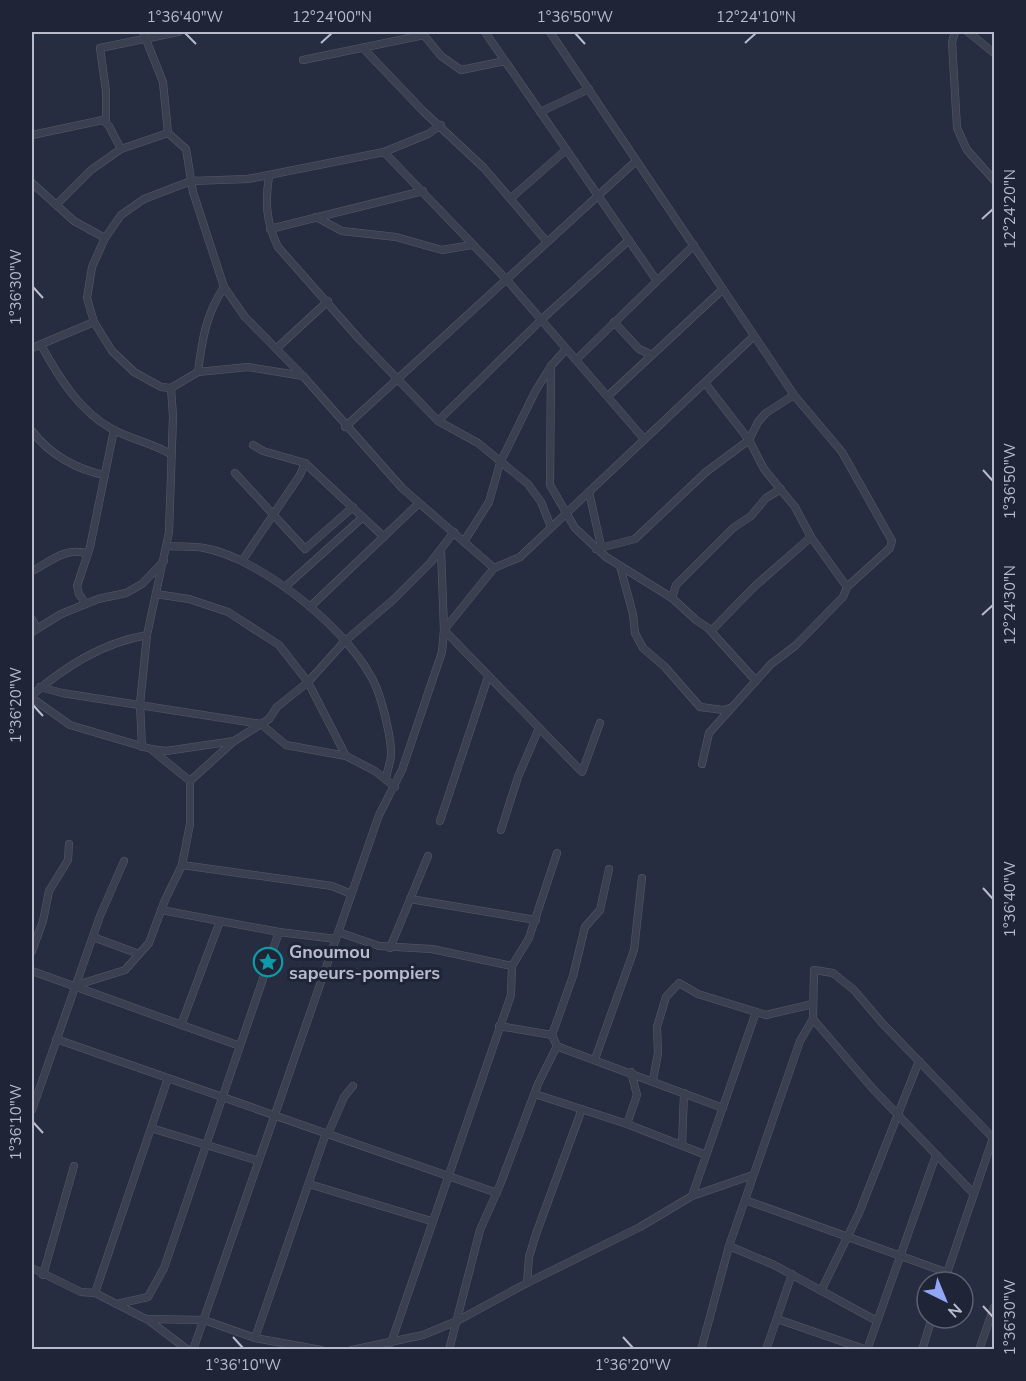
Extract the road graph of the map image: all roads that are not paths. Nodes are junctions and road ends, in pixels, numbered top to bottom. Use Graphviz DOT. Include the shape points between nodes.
graph roads {
  1 [pos="174,32"];
  2 [pos="485,32"];
  3 [pos="550,32"];
  4 [pos="955,32"];
  5 [pos="968,32"];
  6 [pos="423,33"];
  7 [pos="144,35"];
  8 [pos="363,48"];
  9 [pos="994,53"];
  10 [pos="303,60"];
  11 [pos="505,61"];
  12 [pos="589,89"];
  13 [pos="540,112"];
  14 [pos="106,122"];
  15 [pos="441,125"];
  16 [pos="168,133"];
  17 [pos="32,135"];
  18 [pos="121,149"];
  19 [pos="566,150"];
  20 [pos="384,152"];
  21 [pos="636,161"];
  22 [pos="269,176"];
  23 [pos="994,180"];
  24 [pos="191,181"];
  25 [pos="32,183"];
  26 [pos="423,191"];
  27 [pos="598,196"];
  28 [pos="511,198"];
  29 [pos="56,205"];
  30 [pos="316,217"];
  31 [pos="270,230"];
  32 [pos="105,238"];
  33 [pos="628,240"];
  34 [pos="547,242"];
  35 [pos="471,245"];
  36 [pos="694,245"];
  37 [pos="507,280"];
  38 [pos="657,281"];
  39 [pos="224,287"];
  40 [pos="723,289"];
  41 [pos="328,301"];
  42 [pos="542,320"];
  43 [pos="94,322"];
  44 [pos="614,322"];
  45 [pos="754,336"];
  46 [pos="41,345"];
  47 [pos="32,348"];
  48 [pos="277,348"];
  49 [pos="566,349"];
  50 [pos="652,355"];
  51 [pos="576,360"];
  52 [pos="551,366"];
  53 [pos="198,372"];
  54 [pos="303,376"];
  55 [pos="399,379"];
  56 [pos="705,383"];
  57 [pos="171,388"];
  58 [pos="794,395"];
  59 [pos="608,396"];
  60 [pos="438,421"];
  61 [pos="345,427"];
  62 [pos="114,430"];
  63 [pos="32,431"];
  64 [pos="644,438"];
  65 [pos="749,440"];
  66 [pos="253,445"];
  67 [pos="172,455"];
  68 [pos="305,463"];
  69 [pos="500,463"];
  70 [pos="235,473"];
  71 [pos="105,475"];
  72 [pos="781,489"];
  73 [pos="589,492"];
  74 [pos="418,504"];
  75 [pos="353,507"];
  76 [pos="272,515"];
  77 [pos="566,515"];
  78 [pos="363,517"];
  79 [pos="551,527"];
  80 [pos="454,532"];
  81 [pos="384,537"];
  82 [pos="812,537"];
  83 [pos="465,540"];
  84 [pos="168,546"];
  85 [pos="599,547"];
  86 [pos="441,549"];
  87 [pos="88,554"];
  88 [pos="164,561"];
  89 [pos="242,561"];
  90 [pos="620,566"];
  91 [pos="494,568"];
  92 [pos="32,571"];
  93 [pos="285,587"];
  94 [pos="847,587"];
  95 [pos="156,594"];
  96 [pos="672,598"];
  97 [pos="86,604"];
  98 [pos="310,607"];
  99 [pos="32,619"];
  100 [pos="34,630"];
  101 [pos="444,630"];
  102 [pos="711,631"];
  103 [pos="147,635"];
  104 [pos="344,642"];
  105 [pos="488,677"];
  106 [pos="756,681"];
  107 [pos="308,682"];
  108 [pos="40,687"];
  109 [pos="32,697"];
  110 [pos="140,704"];
  111 [pos="730,708"];
  112 [pos="261,723"];
  113 [pos="600,723"];
  114 [pos="539,728"];
  115 [pos="234,741"];
  116 [pos="142,747"];
  117 [pos="151,749"];
  118 [pos="346,756"];
  119 [pos="702,764"];
  120 [pos="386,779"];
  121 [pos="190,780"];
  122 [pos="395,787"];
  123 [pos="440,820"];
  124 [pos="501,830"];
  125 [pos="69,844"];
  126 [pos="557,853"];
  127 [pos="428,856"];
  128 [pos="124,861"];
  129 [pos="182,865"];
  130 [pos="609,869"];
  131 [pos="642,878"];
  132 [pos="351,894"];
  133 [pos="410,899"];
  134 [pos="161,910"];
  135 [pos="536,920"];
  136 [pos="220,921"];
  137 [pos="279,932"];
  138 [pos="337,936"];
  139 [pos="93,937"];
  140 [pos="390,948"];
  141 [pos="32,951"];
  142 [pos="139,954"];
  143 [pos="512,966"];
  144 [pos="32,971"];
  145 [pos="77,985"];
  146 [pos="813,1004"];
  147 [pos="756,1012"];
  148 [pos="813,1019"];
  149 [pos="181,1025"];
  150 [pos="500,1026"];
  151 [pos="552,1035"];
  152 [pos="56,1039"];
  153 [pos="240,1046"];
  154 [pos="557,1046"];
  155 [pos="595,1059"];
  156 [pos="919,1061"];
  157 [pos="631,1072"];
  158 [pos="168,1078"];
  159 [pos="653,1080"];
  160 [pos="353,1086"];
  161 [pos="684,1093"];
  162 [pos="535,1094"];
  163 [pos="223,1097"];
  164 [pos="723,1108"];
  165 [pos="582,1109"];
  166 [pos="32,1110"];
  167 [pos="898,1114"];
  168 [pos="275,1115"];
  169 [pos="627,1124"];
  170 [pos="151,1128"];
  171 [pos="327,1133"];
  172 [pos="994,1138"];
  173 [pos="207,1145"];
  174 [pos="682,1145"];
  175 [pos="706,1155"];
  176 [pos="936,1155"];
  177 [pos="259,1161"];
  178 [pos="74,1166"];
  179 [pos="447,1175"];
  180 [pos="753,1175"];
  181 [pos="309,1184"];
  182 [pos="497,1193"];
  183 [pos="974,1194"];
  184 [pos="692,1196"];
  185 [pos="744,1200"];
  186 [pos="431,1221"];
  187 [pos="849,1236"];
  188 [pos="729,1246"];
  189 [pos="901,1254"];
  190 [pos="32,1268"];
  191 [pos="941,1270"];
  192 [pos="949,1270"];
  193 [pos="792,1274"];
  194 [pos="43,1275"];
  195 [pos="527,1283"];
  196 [pos="821,1291"];
  197 [pos="95,1293"];
  198 [pos="117,1304"];
  199 [pos="994,1307"];
  200 [pos="147,1319"];
  201 [pos="777,1319"];
  202 [pos="204,1320"];
  203 [pos="457,1321"];
  204 [pos="877,1321"];
  205 [pos="928,1330"];
  206 [pos="255,1338"];
  207 [pos="391,1343"];
  208 [pos="922,1349"];
  209 [pos="188,1350"];
  210 [pos="193,1350"];
  211 [pos="321,1350"];
  212 [pos="352,1350"];
  213 [pos="449,1350"];
  214 [pos="701,1350"];
  215 [pos="766,1350"];
  216 [pos="867,1350"];
  217 [pos="931,1350"];
  218 [pos="980,1350"];
  1 -- 7 [label="street"];
  2 -- 11 [label="street"];
  3 -- 12 [label="street"];
  4 -- 23 [label="street" via="952,42 957,128 967,150"];
  5 -- 9 [label="street"];
  6 -- 8 [label="street"];
  6 -- 11 [label="street" via="441,56 460,70"];
  7 -- 14 [label="street" via="99,51 106,91"];
  7 -- 16 [label="street" via="163,82"];
  8 -- 10 [label="street"];
  8 -- 15 [label="street"];
  11 -- 13 [label="street"];
  12 -- 13 [label="street"];
  12 -- 21 [label="street"];
  13 -- 19 [label="street"];
  14 -- 17 [label="street" via="99,120"];
  14 -- 18 [label="street"];
  15 -- 20 [label="street"];
  15 -- 28 [label="street"];
  16 -- 18 [label="street"];
  16 -- 24 [label="street" via="186,149"];
  18 -- 29 [label="street" via="91,170"];
  19 -- 27 [label="street"];
  19 -- 28 [label="street"];
  20 -- 22 [label="street"];
  20 -- 26 [label="street"];
  21 -- 27 [label="street"];
  21 -- 36 [label="street"];
  22 -- 24 [label="street"];
  22 -- 31 [label="street" via="266,201"];
  24 -- 32 [label="street" via="132,206"];
  24 -- 39 [label="street"];
  25 -- 29 [label="street"];
  26 -- 30 [label="street"];
  26 -- 35 [label="street"];
  27 -- 33 [label="street"];
  27 -- 34 [label="street"];
  28 -- 34 [label="street"];
  29 -- 32 [label="street" via="84,228"];
  30 -- 31 [label="street"];
  30 -- 35 [label="street" via="342,231 396,237 442,250"];
  31 -- 41 [label="street" via="278,247"];
  32 -- 43 [label="street" via="89,279 87,298"];
  33 -- 38 [label="street"];
  33 -- 42 [label="street"];
  34 -- 37 [label="street"];
  35 -- 37 [label="street"];
  36 -- 38 [label="street"];
  36 -- 40 [label="street"];
  37 -- 42 [label="street"];
  37 -- 55 [label="street"];
  38 -- 44 [label="street"];
  39 -- 48 [label="street" via="245,317"];
  39 -- 53 [label="street" via="209,314"];
  40 -- 45 [label="street"];
  40 -- 50 [label="street"];
  41 -- 48 [label="street"];
  41 -- 55 [label="street"];
  42 -- 49 [label="street"];
  42 -- 60 [label="street"];
  43 -- 46 [label="street"];
  43 -- 57 [label="street" via="112,351 134,372 161,387"];
  44 -- 50 [label="street" via="639,349"];
  44 -- 51 [label="street"];
  45 -- 56 [label="street"];
  45 -- 58 [label="street"];
  46 -- 47 [label="street"];
  46 -- 62 [label="street" via="71,394"];
  48 -- 54 [label="street"];
  49 -- 51 [label="street"];
  49 -- 52 [label="street"];
  50 -- 59 [label="street"];
  51 -- 59 [label="street"];
  52 -- 69 [label="street"];
  52 -- 77 [label="street" via="550,485"];
  53 -- 54 [label="street" via="248,367"];
  53 -- 57 [label="street"];
  54 -- 61 [label="street"];
  55 -- 60 [label="street"];
  55 -- 61 [label="street"];
  56 -- 64 [label="street"];
  56 -- 65 [label="street"];
  57 -- 67 [label="street"];
  58 -- 65 [label="street" via="766,413"];
  58 -- 94 [label="street" via="842,452 892,541 890,548"];
  59 -- 64 [label="street"];
  60 -- 69 [label="street" via="478,443"];
  61 -- 74 [label="street"];
  62 -- 67 [label="street"];
  62 -- 71 [label="street"];
  63 -- 71 [label="street" via="39,441 68,462"];
  64 -- 73 [label="street"];
  65 -- 72 [label="street"];
  65 -- 85 [label="street" via="706,472 635,539"];
  66 -- 68 [label="street"];
  67 -- 84 [label="street"];
  68 -- 75 [label="street"];
  68 -- 76 [label="street"];
  69 -- 79 [label="street" via="528,484"];
  69 -- 83 [label="street" via="489,502"];
  70 -- 76 [label="street"];
  71 -- 87 [label="street"];
  72 -- 82 [label="street"];
  72 -- 96 [label="street" via="733,528 676,585"];
  73 -- 77 [label="street"];
  73 -- 85 [label="street"];
  74 -- 80 [label="street"];
  74 -- 81 [label="street"];
  75 -- 76 [label="street" via="305,549"];
  75 -- 78 [label="street"];
  76 -- 89 [label="street"];
  77 -- 79 [label="street"];
  77 -- 85 [label="street" via="574,528"];
  78 -- 81 [label="street"];
  78 -- 93 [label="street"];
  79 -- 91 [label="street" via="520,557"];
  80 -- 83 [label="street"];
  80 -- 86 [label="street"];
  81 -- 98 [label="street"];
  82 -- 94 [label="street"];
  82 -- 102 [label="street"];
  83 -- 91 [label="street"];
  84 -- 88 [label="street"];
  84 -- 89 [label="street" via="205,548"];
  85 -- 90 [label="street"];
  86 -- 101 [label="street"];
  86 -- 104 [label="street" via="405,589"];
  87 -- 92 [label="street" via="77,551 59,555"];
  87 -- 97 [label="street" via="77,586"];
  88 -- 95 [label="street"];
  88 -- 97 [label="street" via="142,585"];
  89 -- 93 [label="street"];
  90 -- 96 [label="street"];
  90 -- 111 [label="street" via="635,633 643,648 700,707"];
  91 -- 101 [label="street"];
  93 -- 98 [label="street"];
  94 -- 106 [label="street" via="843,597"];
  95 -- 103 [label="street"];
  95 -- 107 [label="street" via="209,604 246,622 279,645"];
  96 -- 102 [label="street"];
  97 -- 100 [label="street"];
  98 -- 104 [label="street"];
  99 -- 100 [label="street"];
  101 -- 105 [label="street"];
  101 -- 122 [label="street" via="442,652"];
  102 -- 106 [label="street"];
  103 -- 108 [label="street" via="124,639 80,659"];
  103 -- 110 [label="street"];
  104 -- 107 [label="street"];
  104 -- 120 [label="street" via="361,661 382,703 391,757"];
  105 -- 114 [label="street"];
  105 -- 123 [label="street"];
  106 -- 111 [label="street"];
  107 -- 112 [label="street"];
  107 -- 118 [label="street"];
  108 -- 109 [label="street"];
  108 -- 110 [label="street"];
  109 -- 116 [label="street" via="70,725"];
  110 -- 112 [label="street"];
  110 -- 116 [label="street"];
  111 -- 119 [label="street" via="709,733"];
  112 -- 115 [label="street"];
  112 -- 118 [label="street" via="286,745"];
  113 -- 114 [label="street" via="582,772"];
  114 -- 124 [label="street"];
  115 -- 117 [label="street" via="166,751"];
  115 -- 121 [label="street"];
  116 -- 117 [label="street"];
  117 -- 121 [label="street"];
  118 -- 120 [label="street"];
  120 -- 122 [label="street"];
  121 -- 129 [label="street" via="190,824"];
  122 -- 132 [label="street" via="379,815"];
  125 -- 141 [label="street" via="68,860 49,891"];
  126 -- 135 [label="street"];
  127 -- 133 [label="street"];
  128 -- 139 [label="street"];
  129 -- 132 [label="street" via="332,886"];
  129 -- 134 [label="street"];
  130 -- 151 [label="street" via="600,910 585,927"];
  131 -- 155 [label="street" via="632,956"];
  132 -- 138 [label="street"];
  133 -- 135 [label="street"];
  133 -- 140 [label="street"];
  134 -- 136 [label="street"];
  134 -- 142 [label="street" via="149,943"];
  135 -- 143 [label="street"];
  136 -- 137 [label="street"];
  136 -- 149 [label="street"];
  137 -- 138 [label="street"];
  137 -- 153 [label="street"];
  138 -- 140 [label="street"];
  138 -- 168 [label="street"];
  139 -- 142 [label="street"];
  139 -- 145 [label="street"];
  140 -- 143 [label="street" via="432,949"];
  142 -- 145 [label="street" via="125,970"];
  143 -- 150 [label="street" via="511,995"];
  144 -- 145 [label="street"];
  145 -- 149 [label="street"];
  145 -- 152 [label="street"];
  146 -- 147 [label="street" via="766,1015"];
  146 -- 148 [label="street"];
  146 -- 156 [label="street" via="814,970 833,973 854,990"];
  147 -- 159 [label="street" via="698,994 679,983 666,997 657,1027"];
  147 -- 164 [label="street"];
  148 -- 167 [label="street"];
  148 -- 180 [label="street" via="800,1041"];
  149 -- 153 [label="street"];
  150 -- 151 [label="street"];
  150 -- 179 [label="street"];
  151 -- 154 [label="street"];
  152 -- 158 [label="street"];
  152 -- 166 [label="street"];
  153 -- 163 [label="street"];
  154 -- 155 [label="street"];
  154 -- 162 [label="street"];
  155 -- 157 [label="street"];
  156 -- 167 [label="street"];
  156 -- 172 [label="street"];
  157 -- 159 [label="street"];
  157 -- 169 [label="street" via="637,1095"];
  158 -- 163 [label="street"];
  158 -- 170 [label="street"];
  159 -- 161 [label="street"];
  160 -- 171 [label="street"];
  161 -- 164 [label="street"];
  161 -- 174 [label="street"];
  162 -- 165 [label="street"];
  162 -- 182 [label="street"];
  163 -- 168 [label="street"];
  163 -- 173 [label="street"];
  164 -- 175 [label="street"];
  165 -- 169 [label="street"];
  165 -- 195 [label="street" via="536,1234"];
  167 -- 176 [label="street"];
  167 -- 187 [label="street"];
  168 -- 171 [label="street"];
  168 -- 177 [label="street"];
  169 -- 174 [label="street"];
  170 -- 173 [label="street"];
  170 -- 197 [label="street"];
  171 -- 179 [label="street"];
  171 -- 181 [label="street"];
  172 -- 183 [label="street"];
  173 -- 177 [label="street"];
  173 -- 198 [label="street" via="153,1293"];
  174 -- 175 [label="street"];
  175 -- 184 [label="street"];
  176 -- 183 [label="street"];
  176 -- 189 [label="street"];
  177 -- 202 [label="street"];
  178 -- 194 [label="street"];
  179 -- 182 [label="street"];
  179 -- 186 [label="street"];
  180 -- 184 [label="street"];
  180 -- 185 [label="street"];
  181 -- 186 [label="street"];
  181 -- 206 [label="street"];
  182 -- 203 [label="street" via="474,1247"];
  183 -- 192 [label="street"];
  184 -- 195 [label="street" via="640,1227"];
  185 -- 187 [label="street"];
  185 -- 188 [label="street"];
  186 -- 207 [label="street"];
  187 -- 189 [label="street"];
  187 -- 196 [label="street"];
  188 -- 193 [label="street"];
  188 -- 214 [label="street"];
  189 -- 191 [label="street"];
  189 -- 204 [label="street"];
  190 -- 194 [label="street"];
  193 -- 196 [label="street"];
  193 -- 201 [label="street"];
  194 -- 197 [label="street" via="81,1292"];
  195 -- 203 [label="street"];
  196 -- 204 [label="street"];
  197 -- 198 [label="street"];
  198 -- 200 [label="street"];
  199 -- 218 [label="street"];
  200 -- 202 [label="street"];
  200 -- 209 [label="street"];
  201 -- 215 [label="street"];
  201 -- 216 [label="street"];
  202 -- 206 [label="street"];
  202 -- 210 [label="street"];
  203 -- 207 [label="street"];
  203 -- 213 [label="street"];
  204 -- 216 [label="street"];
  205 -- 208 [label="street"];
  206 -- 211 [label="street"];
  207 -- 212 [label="street"];
  208 -- 217 [label="street"];
}
